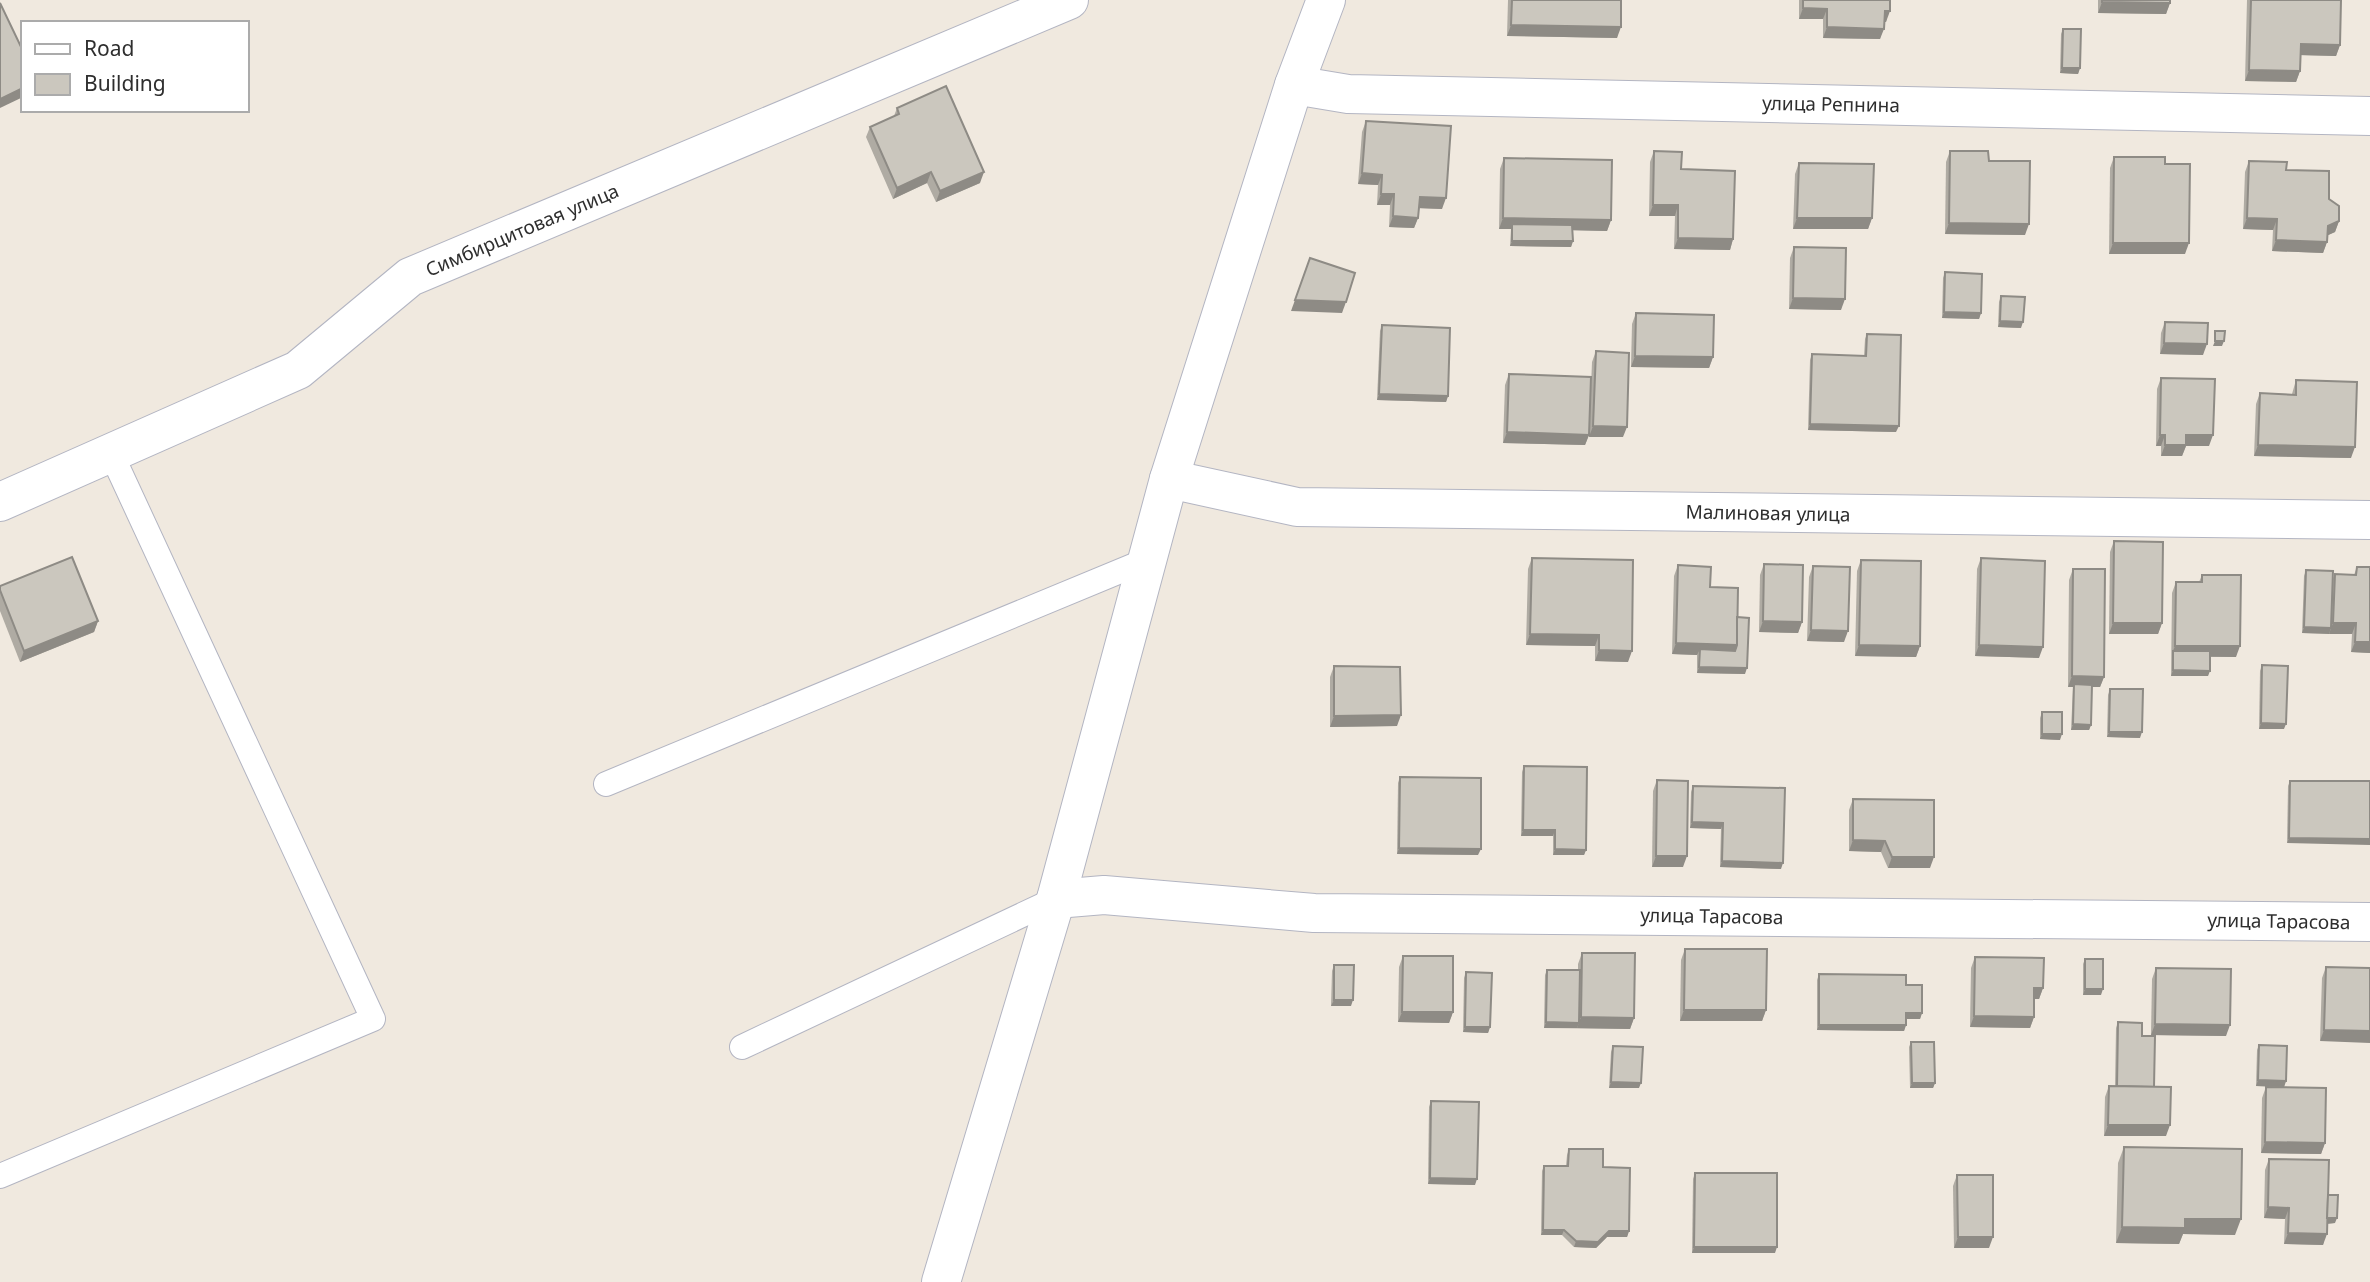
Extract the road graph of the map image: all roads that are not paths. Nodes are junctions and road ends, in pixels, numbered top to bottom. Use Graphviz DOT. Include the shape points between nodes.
graph roads {
  1 [pos="1069,0"];
  2 [pos="1326,0"];
  3 [pos="1294,85"];
  4 [pos="2370,116"];
  5 [pos="111,453"];
  6 [pos="1168,479"];
  7 [pos="0,502"];
  8 [pos="2370,520"];
  9 [pos="1147,559"];
  10 [pos="606,784"];
  11 [pos="1056,899"];
  12 [pos="2370,922"];
  13 [pos="742,1047"];
  14 [pos="0,1176"];
  15 [pos="944,1281"];
  1 -- 5 [label="street, Симбирцитовая улица" via="410,277 298,370"];
  2 -- 3 [label="street"];
  3 -- 4 [label="street, улица Репнина" via="1348,94"];
  3 -- 6 [label="street"];
  5 -- 7 [label="street, Симбирцитовая улица"];
  5 -- 14 [label="lane" via="373,1019"];
  6 -- 8 [label="street, Малиновая улица" via="1297,507"];
  6 -- 9 [label="street"];
  9 -- 10 [label="lane"];
  9 -- 11 [label="street"];
  11 -- 12 [label="street, улица Тарасова" via="1104,895 1314,913"];
  11 -- 13 [label="lane"];
  11 -- 15 [label="street"];
}
